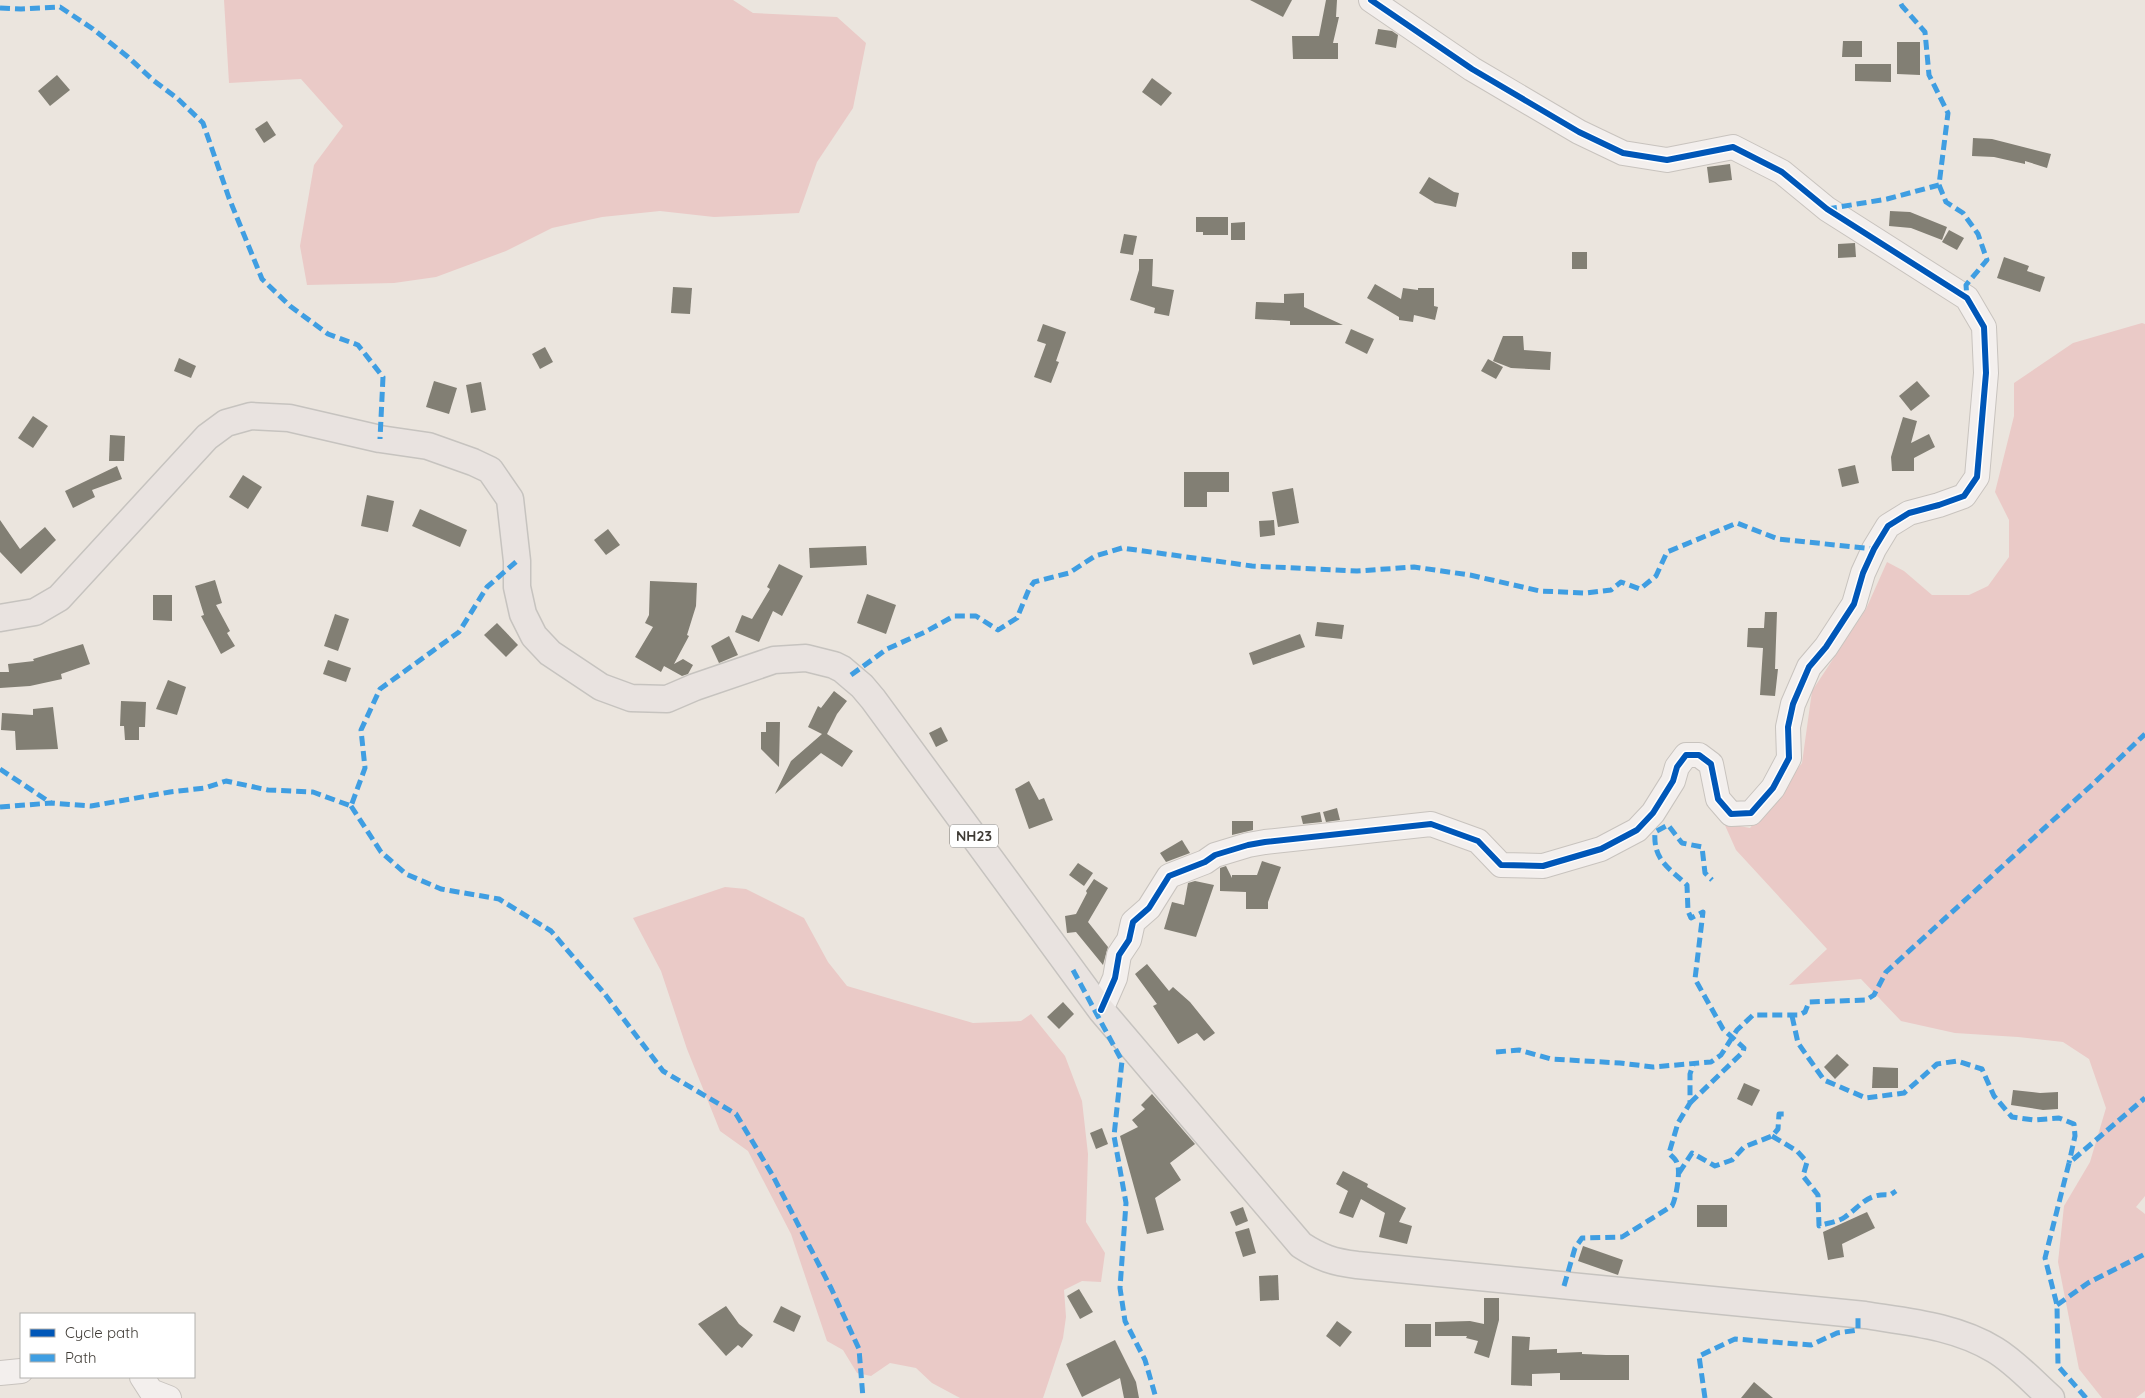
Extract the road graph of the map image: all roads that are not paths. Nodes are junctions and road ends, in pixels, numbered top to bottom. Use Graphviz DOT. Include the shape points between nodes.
graph roads {
  1 [pos="1371,0"];
  2 [pos="0,618"];
  3 [pos="1101,1010"];
  4 [pos="20,1370"];
  5 [pos="0,1373"];
  6 [pos="143,1378"];
  7 [pos="169,1398"];
  8 [pos="2051,1398"];
  1 -- 3 [label="street" via="1472,69 1579,132 1623,153 1667,160 1733,147 1782,172 1827,208 1967,298 1984,327 1986,373 1977,477 1964,496 1910,513 1888,526 1874,549 1854,604 1809,667 1793,704 1789,758 1773,788 1752,813 1731,814 1718,798 1711,764 1699,755 1686,755 1677,767 1673,782 1637,830 1602,849 1543,866 1501,865 1478,841 1431,824 1248,845 1215,855 1169,876 1149,908 1133,922"];
  2 -- 3 [label="main road, NH23" via="35,612 59,598 207,437 226,423 251,416 289,418 380,439 428,446 473,462 490,470 510,500 523,614 534,636 550,653 602,687 631,698 667,699 774,660 806,658 842,669 873,699"];
  3 -- 8 [label="main road, NH23" via="1301,1245 1331,1262 1865,1315 1936,1326 1996,1350"];
  4 -- 5 [label="street"];
  6 -- 7 [label="street" via="151,1391"];
}
